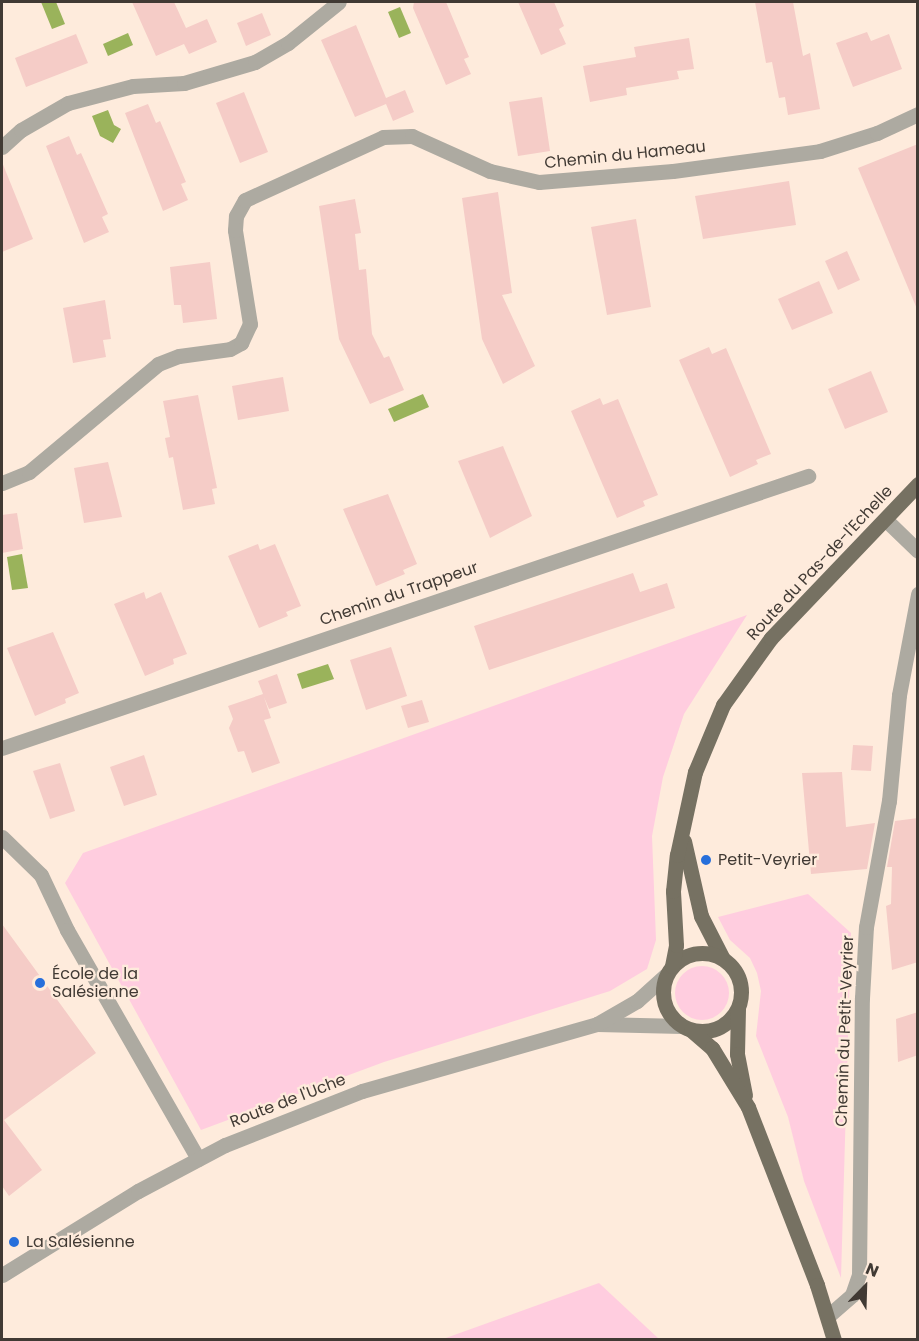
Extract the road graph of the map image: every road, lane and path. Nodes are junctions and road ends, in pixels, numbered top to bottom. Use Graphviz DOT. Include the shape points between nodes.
graph roads {
  1 [pos="339,2"];
  2 [pos="918,114"];
  3 [pos="2,147"];
  4 [pos="808,476"];
  5 [pos="2,483"];
  6 [pos="918,484"];
  7 [pos="887,521"];
  8 [pos="918,551"];
  9 [pos="918,594"];
  10 [pos="2,748"];
  11 [pos="683,832"];
  12 [pos="2,837"];
  13 [pos="723,959"];
  14 [pos="669,971"];
  15 [pos="738,1007"];
  16 [pos="597,1024"];
  17 [pos="687,1028"];
  18 [pos="748,1107"];
  19 [pos="198,1159"];
  20 [pos="8,1267"];
  21 [pos="2,1275"];
  22 [pos="828,1316"];
  23 [pos="834,1340"];
  1 -- 3 [label="street" via="288,43 255,62 184,83 133,86 68,103 21,130"];
  2 -- 5 [label="street, Chemin du Hameau" via="820,151 673,171 539,182 490,171 412,136 383,137 245,200 236,216 235,230 250,324 241,343 230,349 179,356 158,364 28,472"];
  4 -- 10 [label="street, Chemin du Trappeur"];
  6 -- 7 [label="main road, Route du Pas-de-l'Echelle"];
  7 -- 8 [label="street"];
  7 -- 11 [label="main road, Route du Pas-de-l'Echelle" via="771,638 723,705 695,772"];
  9 -- 22 [label="street, Chemin du Petit-Veyrier" via="906,646 889,801 866,927 859,1275 852,1295"];
  11 -- 13 [label="main road, Route du Pas-de-l'Echelle" via="701,916"];
  11 -- 14 [label="main road, Route du Pas-de-l'Echelle" via="674,875 676,945"];
  12 -- 19 [label="street" via="41,875 67,930"];
  13 -- 14 [label="main road" via="696,953"];
  13 -- 15 [label="main road" via="739,980"];
  14 -- 16 [label="street, Route de l'Uche" via="637,1001"];
  14 -- 17 [label="main road" via="663,999 666,1010"];
  15 -- 17 [label="main road" via="732,1017 714,1030"];
  15 -- 18 [label="main road" via="737,1054"];
  16 -- 17 [label="street, Route de l'Uche"];
  16 -- 19 [label="street, Route de l'Uche" via="327,1103"];
  17 -- 18 [label="main road" via="712,1048"];
  18 -- 22 [label="main road"];
  19 -- 20 [label="street, Route de l'Uche"];
  20 -- 21 [label="street, Route de l'Uche"];
  22 -- 23 [label="main road"];
}
